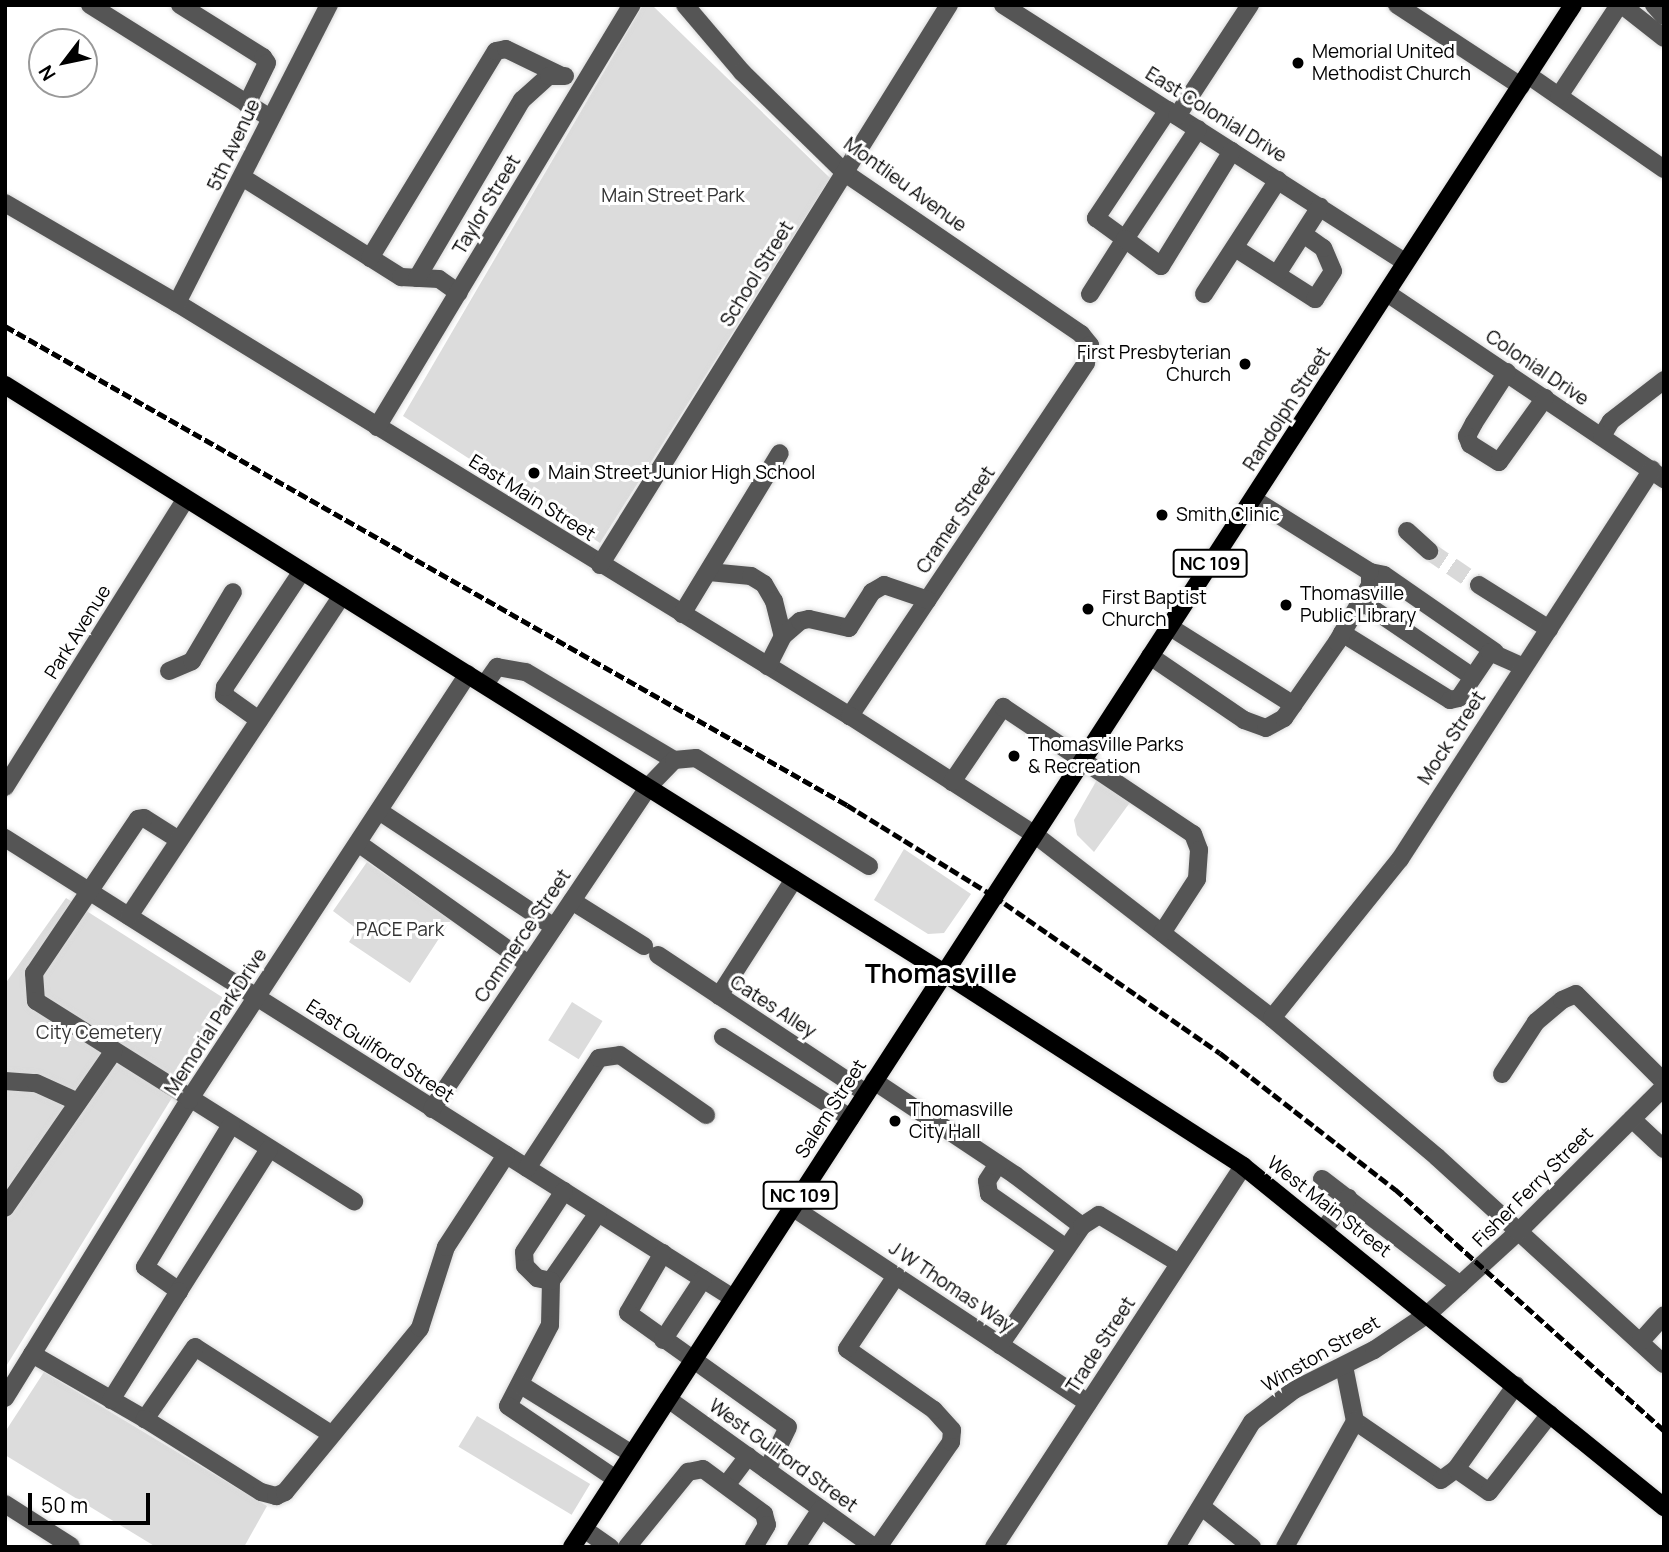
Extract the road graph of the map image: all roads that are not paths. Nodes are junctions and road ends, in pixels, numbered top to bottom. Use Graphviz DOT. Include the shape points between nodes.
graph roads {
  1 [pos="90,5"];
  2 [pos="180,5"];
  3 [pos="329,5"];
  4 [pos="632,5"];
  5 [pos="685,5"];
  6 [pos="949,5"];
  7 [pos="1003,5"];
  8 [pos="1250,5"];
  9 [pos="1397,5"];
  10 [pos="1573,5"];
  11 [pos="1620,5"];
  12 [pos="1654,5"];
  13 [pos="1664,16"];
  14 [pos="1664,38"];
  15 [pos="560,75"];
  16 [pos="1524,81"];
  17 [pos="583,87"];
  18 [pos="1559,96"];
  19 [pos="247,104"];
  20 [pos="1172,113"];
  21 [pos="270,118"];
  22 [pos="1198,129"];
  23 [pos="1232,151"];
  24 [pos="1664,169"];
  25 [pos="845,173"];
  26 [pos="242,177"];
  27 [pos="1278,180"];
  28 [pos="5,203"];
  29 [pos="1320,207"];
  30 [pos="1303,234"];
  31 [pos="1125,239"];
  32 [pos="1234,248"];
  33 [pos="370,258"];
  34 [pos="1405,262"];
  35 [pos="1277,275"];
  36 [pos="417,278"];
  37 [pos="459,293"];
  38 [pos="1387,293"];
  39 [pos="1090,294"];
  40 [pos="1204,294"];
  41 [pos="177,303"];
  42 [pos="1090,345"];
  43 [pos="1507,372"];
  44 [pos="1664,380"];
  45 [pos="5,385"];
  46 [pos="1545,398"];
  47 [pos="377,427"];
  48 [pos="1602,436"];
  49 [pos="780,453"];
  50 [pos="1658,474"];
  51 [pos="186,499"];
  52 [pos="1253,499"];
  53 [pos="1407,531"];
  54 [pos="1429,551"];
  55 [pos="600,565"];
  56 [pos="302,571"];
  57 [pos="709,572"];
  58 [pos="1370,572"];
  59 [pos="1479,585"];
  60 [pos="233,592"];
  61 [pos="342,596"];
  62 [pos="928,600"];
  63 [pos="1361,601"];
  64 [pos="682,614"];
  65 [pos="1170,626"];
  66 [pos="1549,629"];
  67 [pos="1342,633"];
  68 [pos="783,636"];
  69 [pos="1495,652"];
  70 [pos="1150,656"];
  71 [pos="768,666"];
  72 [pos="1523,667"];
  73 [pos="169,671"];
  74 [pos="468,674"];
  75 [pos="1473,677"];
  76 [pos="485,684"];
  77 [pos="1294,705"];
  78 [pos="850,716"];
  79 [pos="259,720"];
  80 [pos="674,760"];
  81 [pos="1083,760"];
  82 [pos="952,782"];
  83 [pos="5,787"];
  84 [pos="648,787"];
  85 [pos="379,811"];
  86 [pos="1034,834"];
  87 [pos="5,838"];
  88 [pos="179,840"];
  89 [pos="358,843"];
  90 [pos="869,866"];
  91 [pos="794,879"];
  92 [pos="89,891"];
  93 [pos="572,901"];
  94 [pos="128,916"];
  95 [pos="554,927"];
  96 [pos="1162,933"];
  97 [pos="528,964"];
  98 [pos="944,973"];
  99 [pos="719,996"];
  100 [pos="257,997"];
  101 [pos="1272,1018"];
  102 [pos="723,1037"];
  103 [pos="113,1052"];
  104 [pos="1502,1074"];
  105 [pos="5,1080"];
  106 [pos="1664,1084"];
  107 [pos="870,1087"];
  108 [pos="189,1100"];
  109 [pos="78,1102"];
  110 [pos="432,1109"];
  111 [pos="706,1115"];
  112 [pos="850,1118"];
  113 [pos="1632,1119"];
  114 [pos="231,1125"];
  115 [pos="269,1149"];
  116 [pos="1664,1149"];
  117 [pos="506,1155"];
  118 [pos="998,1164"];
  119 [pos="1243,1166"];
  120 [pos="527,1168"];
  121 [pos="1322,1179"];
  122 [pos="564,1191"];
  123 [pos="1348,1198"];
  124 [pos="354,1200"];
  125 [pos="792,1207"];
  126 [pos="5,1208"];
  127 [pos="598,1213"];
  128 [pos="1082,1226"];
  129 [pos="1323,1230"];
  130 [pos="1518,1232"];
  131 [pos="1066,1248"];
  132 [pos="663,1253"];
  133 [pos="1180,1263"];
  134 [pos="897,1276"];
  135 [pos="703,1279"];
  136 [pos="551,1281"];
  137 [pos="1460,1285"];
  138 [pos="180,1291"];
  139 [pos="733,1298"];
  140 [pos="1429,1313"];
  141 [pos="1664,1315"];
  142 [pos="663,1340"];
  143 [pos="1640,1342"];
  144 [pos="1000,1345"];
  145 [pos="33,1354"];
  146 [pos="693,1360"];
  147 [pos="1664,1364"];
  148 [pos="1343,1366"];
  149 [pos="521,1385"];
  150 [pos="1516,1385"];
  151 [pos="5,1398"];
  152 [pos="668,1399"];
  153 [pos="111,1400"];
  154 [pos="1088,1403"];
  155 [pos="1550,1413"];
  156 [pos="145,1419"];
  157 [pos="1355,1421"];
  158 [pos="331,1434"];
  159 [pos="632,1454"];
  160 [pos="748,1456"];
  161 [pos="1456,1469"];
  162 [pos="766,1470"];
  163 [pos="616,1479"];
  164 [pos="727,1484"];
  165 [pos="5,1504"];
  166 [pos="1202,1507"];
  167 [pos="1664,1507"];
  168 [pos="821,1508"];
  169 [pos="584,1529"];
  170 [pos="71,1546"];
  171 [pos="572,1547"];
  172 [pos="610,1547"];
  173 [pos="627,1547"];
  174 [pos="754,1547"];
  175 [pos="796,1547"];
  176 [pos="876,1547"];
  177 [pos="994,1547"];
  178 [pos="1176,1547"];
  179 [pos="1252,1547"];
  180 [pos="1285,1547"];
  1 -- 19 [label="street"];
  2 -- 19 [label="street" via="263,57 267,63"];
  3 -- 21 [label="street, 5th Avenue"];
  4 -- 17 [label="street, Taylor Street"];
  5 -- 25 [label="street, Montlieu Avenue" via="742,72"];
  6 -- 25 [label="street, School Street"];
  7 -- 20 [label="street, East Colonial Drive"];
  8 -- 20 [label="street"];
  9 -- 16 [label="street"];
  10 -- 16 [label="main road, Randolph Street / NC 109"];
  11 -- 14 [label="street"];
  11 -- 18 [label="street"];
  12 -- 13 [label="street"];
  15 -- 17 [label="street"];
  15 -- 33 [label="street" via="506,49 496,51"];
  15 -- 36 [label="street" via="549,76 522,100"];
  16 -- 18 [label="street"];
  16 -- 34 [label="main road, Randolph Street / NC 109"];
  17 -- 37 [label="street, Taylor Street"];
  18 -- 24 [label="street"];
  19 -- 21 [label="street"];
  20 -- 22 [label="street, East Colonial Drive"];
  20 -- 31 [label="street" via="1096,218"];
  21 -- 26 [label="street, 5th Avenue"];
  22 -- 23 [label="street, East Colonial Drive"];
  22 -- 31 [label="street"];
  23 -- 27 [label="street, East Colonial Drive"];
  23 -- 31 [label="street" via="1161,266"];
  25 -- 42 [label="street, Montlieu Avenue" via="1082,334"];
  25 -- 55 [label="street, School Street"];
  26 -- 33 [label="street"];
  26 -- 41 [label="street, 5th Avenue"];
  27 -- 29 [label="street, East Colonial Drive"];
  27 -- 32 [label="street"];
  28 -- 41 [label="street, East Main Street"];
  29 -- 30 [label="street"];
  29 -- 34 [label="street, East Colonial Drive"];
  30 -- 35 [label="street"];
  30 -- 35 [label="street" via="1323,248 1334,271 1315,299"];
  31 -- 39 [label="street"];
  32 -- 35 [label="street"];
  32 -- 40 [label="street"];
  33 -- 36 [label="street" via="401,277"];
  34 -- 38 [label="main road, Randolph Street / NC 109"];
  36 -- 37 [label="street" via="439,279"];
  37 -- 47 [label="street, Taylor Street"];
  38 -- 43 [label="street, Colonial Drive"];
  38 -- 52 [label="main road, Randolph Street / NC 109"];
  41 -- 47 [label="street, East Main Street"];
  42 -- 62 [label="street, Cramer Street" via="1086,363"];
  43 -- 46 [label="street, Colonial Drive"];
  43 -- 46 [label="street" via="1467,436 1470,444 1499,462"];
  44 -- 48 [label="street" via="1617,416"];
  45 -- 51 [label="main road"];
  46 -- 48 [label="street, Colonial Drive"];
  47 -- 55 [label="street, East Main Street"];
  48 -- 50 [label="street, Colonial Drive"];
  49 -- 57 [label="street"];
  50 -- 66 [label="street, Mock Street"];
  51 -- 56 [label="main road"];
  51 -- 83 [label="street, Park Avenue"];
  52 -- 58 [label="street"];
  52 -- 65 [label="main road, Randolph Street / NC 109"];
  53 -- 54 [label="street"];
  55 -- 64 [label="street, East Main Street"];
  56 -- 61 [label="main road"];
  56 -- 79 [label="street" via="225,687 223,695"];
  57 -- 64 [label="street"];
  57 -- 68 [label="street" via="751,576 764,584 774,601"];
  58 -- 63 [label="street" via="1373,579"];
  58 -- 69 [label="street" via="1384,575"];
  59 -- 66 [label="street"];
  60 -- 73 [label="street" via="192,661"];
  61 -- 74 [label="main road"];
  61 -- 79 [label="street"];
  62 -- 68 [label="street" via="884,585 873,592 849,628 810,619 800,621"];
  62 -- 78 [label="street, Cramer Street"];
  63 -- 67 [label="street"];
  63 -- 75 [label="street"];
  64 -- 71 [label="street, East Main Street"];
  65 -- 70 [label="main road, Randolph Street / NC 109"];
  65 -- 77 [label="street"];
  66 -- 72 [label="street, Mock Street"];
  67 -- 75 [label="street" via="1450,700 1459,698"];
  67 -- 77 [label="street"];
  68 -- 71 [label="street"];
  69 -- 72 [label="street"];
  69 -- 75 [label="street" via="1486,655"];
  70 -- 77 [label="street" via="1256,725 1274,725"];
  70 -- 81 [label="main road, Randolph Street / NC 109"];
  71 -- 78 [label="street, East Main Street"];
  72 -- 101 [label="street, Mock Street" via="1400,859"];
  74 -- 76 [label="main road"];
  74 -- 85 [label="street, Memorial Park Drive"];
  76 -- 80 [label="street" via="497,667 526,672"];
  76 -- 84 [label="main road"];
  78 -- 82 [label="street, East Main Street"];
  79 -- 88 [label="street"];
  80 -- 84 [label="street, Commerce Street"];
  80 -- 90 [label="street" via="696,758"];
  81 -- 82 [label="street" via="999,707"];
  81 -- 86 [label="main road, Randolph Street / NC 109"];
  81 -- 96 [label="street" via="1196,839 1197,879"];
  82 -- 86 [label="street, East Main Street"];
  84 -- 91 [label="main road"];
  84 -- 93 [label="street, Commerce Street"];
  85 -- 89 [label="street, Memorial Park Drive"];
  85 -- 95 [label="street"];
  86 -- 96 [label="street"];
  86 -- 98 [label="main road, Salem Street / NC 109"];
  87 -- 92 [label="street, East Guilford Street"];
  88 -- 92 [label="street" via="144,818 138,819"];
  88 -- 94 [label="street"];
  89 -- 97 [label="street"];
  89 -- 100 [label="street, Memorial Park Drive"];
  91 -- 98 [label="main road"];
  91 -- 99 [label="street"];
  92 -- 94 [label="street, East Guilford Street"];
  92 -- 103 [label="street" via="34,972 32,988 45,1011"];
  93 -- 95 [label="street, Commerce Street"];
  93 -- 99 [label="street, Cates Alley"];
  94 -- 100 [label="street, East Guilford Street"];
  95 -- 97 [label="street, Commerce Street"];
  96 -- 101 [label="street"];
  97 -- 110 [label="street, Commerce Street"];
  98 -- 107 [label="main road, Salem Street / NC 109"];
  98 -- 119 [label="main road, West Main Street"];
  99 -- 107 [label="street, Cates Alley"];
  100 -- 108 [label="street, Memorial Park Drive"];
  100 -- 110 [label="street, East Guilford Street"];
  101 -- 130 [label="street"];
  102 -- 112 [label="street"];
  103 -- 108 [label="street"];
  103 -- 109 [label="street"];
  104 -- 106 [label="street" via="1536,1022 1576,994"];
  105 -- 109 [label="street" via="36,1083"];
  106 -- 113 [label="street, Fisher Ferry Street"];
  107 -- 112 [label="main road, Salem Street / NC 109"];
  107 -- 118 [label="street, Cates Alley"];
  108 -- 114 [label="street"];
  108 -- 145 [label="street, Memorial Park Drive"];
  109 -- 126 [label="street"];
  110 -- 117 [label="street, East Guilford Street"];
  111 -- 120 [label="street" via="620,1055 599,1058"];
  112 -- 125 [label="main road, Salem Street / NC 109"];
  113 -- 116 [label="street"];
  113 -- 130 [label="street, Fisher Ferry Street"];
  114 -- 115 [label="street"];
  114 -- 138 [label="street" via="145,1267"];
  115 -- 124 [label="street"];
  115 -- 138 [label="street"];
  117 -- 120 [label="street, East Guilford Street"];
  117 -- 158 [label="street" via="446,1247 420,1328 344,1424"];
  118 -- 128 [label="street, Cates Alley"];
  118 -- 131 [label="street" via="987,1181 989,1194"];
  119 -- 129 [label="main road, West Main Street"];
  119 -- 133 [label="street, Trade Street"];
  120 -- 122 [label="street, East Guilford Street"];
  121 -- 123 [label="street"];
  122 -- 127 [label="street, East Guilford Street"];
  122 -- 136 [label="street" via="524,1252 525,1266 537,1278"];
  123 -- 129 [label="street"];
  123 -- 137 [label="street"];
  125 -- 134 [label="street, J W Thomas Way"];
  125 -- 139 [label="main road, Salem Street / NC 109"];
  127 -- 132 [label="street, East Guilford Street"];
  127 -- 136 [label="street"];
  128 -- 131 [label="street"];
  128 -- 133 [label="street" via="1099,1215"];
  129 -- 140 [label="main road, West Main Street"];
  130 -- 137 [label="street, Fisher Ferry Street"];
  130 -- 143 [label="street"];
  131 -- 144 [label="street"];
  132 -- 135 [label="street, East Guilford Street"];
  132 -- 142 [label="street" via="628,1313"];
  133 -- 154 [label="street, Trade Street"];
  134 -- 144 [label="street, J W Thomas Way"];
  134 -- 176 [label="street" via="847,1349 933,1410 952,1430 951,1442"];
  135 -- 139 [label="street, East Guilford Street"];
  135 -- 142 [label="street"];
  136 -- 149 [label="street" via="550,1325 526,1365"];
  137 -- 140 [label="street, Fisher Ferry Street"];
  138 -- 153 [label="street"];
  139 -- 146 [label="main road, Salem Street / NC 109"];
  140 -- 148 [label="street, Winston Street"];
  140 -- 150 [label="main road, West Main Street"];
  141 -- 143 [label="street"];
  142 -- 146 [label="street"];
  143 -- 147 [label="street"];
  144 -- 154 [label="street, J W Thomas Way"];
  145 -- 151 [label="street, Memorial Park Drive"];
  145 -- 153 [label="street"];
  146 -- 152 [label="main road, Salem Street / NC 109"];
  146 -- 162 [label="street" via="788,1427"];
  148 -- 157 [label="street"];
  148 -- 166 [label="street, Winston Street" via="1294,1390 1252,1422"];
  149 -- 159 [label="street"];
  149 -- 163 [label="street" via="508,1406"];
  150 -- 155 [label="main road, West Main Street"];
  150 -- 161 [label="street"];
  152 -- 159 [label="main road, Salem Street / NC 109"];
  152 -- 160 [label="street, West Guilford Street"];
  153 -- 156 [label="street"];
  154 -- 177 [label="street, Trade Street"];
  155 -- 161 [label="street" via="1489,1492"];
  155 -- 167 [label="main road, West Main Street"];
  156 -- 158 [label="street" via="261,1492 276,1496 285,1492"];
  156 -- 158 [label="street" via="195,1347"];
  157 -- 161 [label="street" via="1441,1480"];
  157 -- 180 [label="street"];
  159 -- 163 [label="main road, Salem Street / NC 109"];
  160 -- 162 [label="street, West Guilford Street"];
  160 -- 164 [label="street"];
  162 -- 168 [label="street, West Guilford Street"];
  163 -- 169 [label="main road, Salem Street / NC 109"];
  164 -- 173 [label="street" via="703,1469 688,1472"];
  164 -- 174 [label="street" via="764,1514 766,1525"];
  165 -- 170 [label="street"];
  166 -- 178 [label="street, Winston Street"];
  166 -- 179 [label="street"];
  168 -- 175 [label="street"];
  168 -- 176 [label="street, West Guilford Street"];
  169 -- 171 [label="main road, Salem Street / NC 109"];
  169 -- 172 [label="street"];
}
